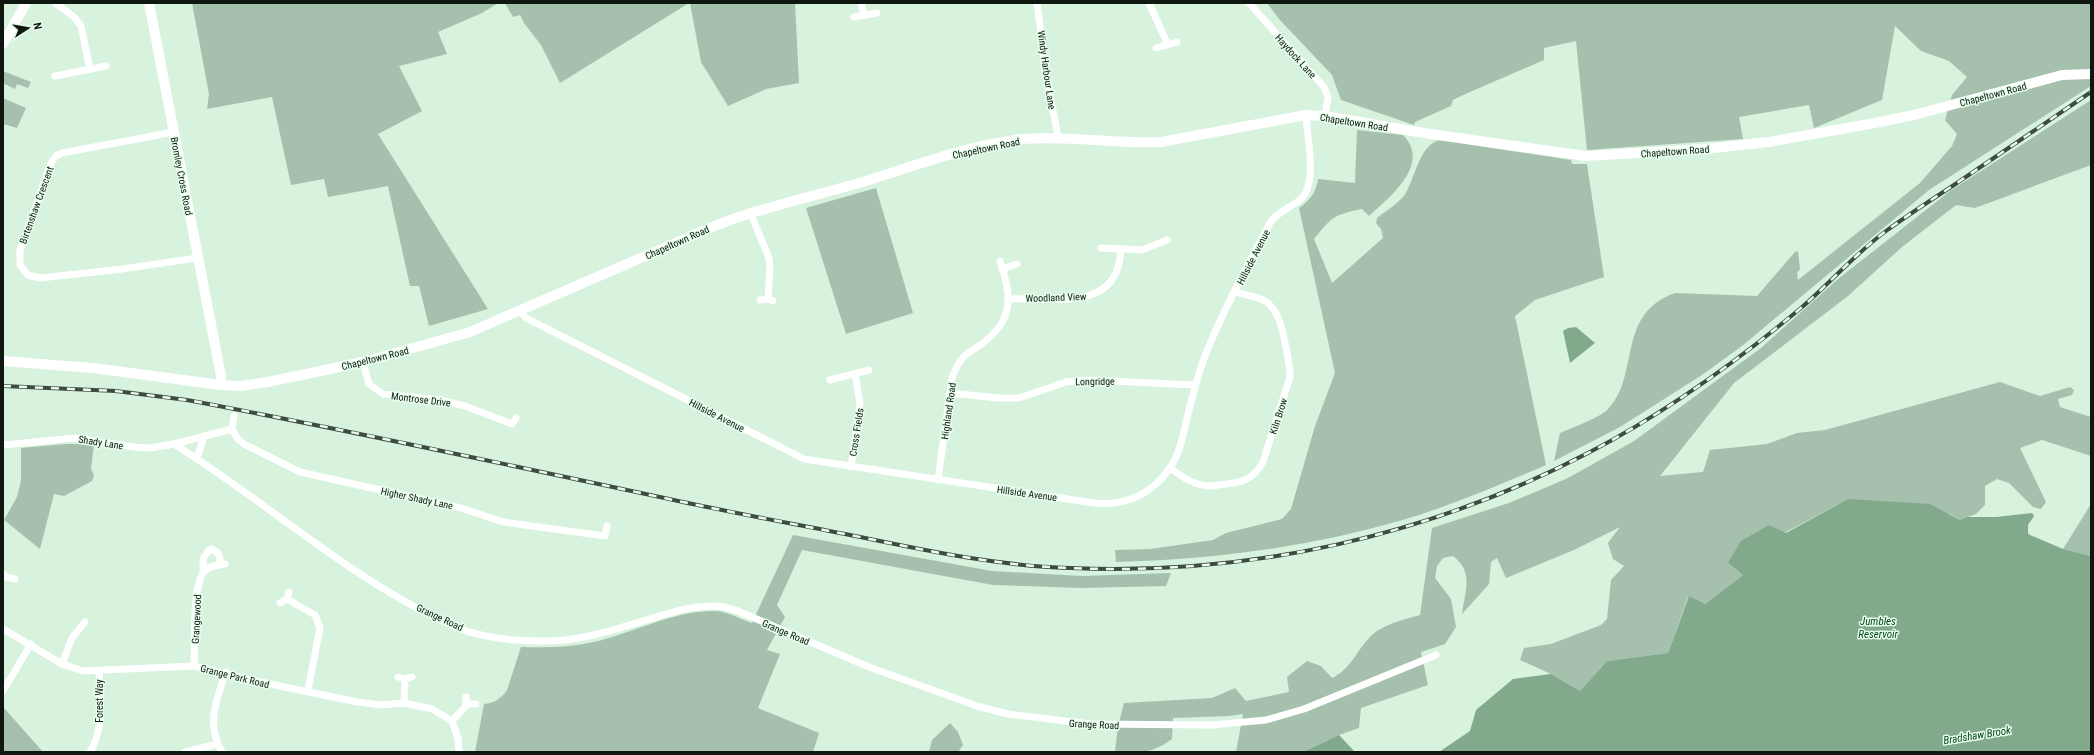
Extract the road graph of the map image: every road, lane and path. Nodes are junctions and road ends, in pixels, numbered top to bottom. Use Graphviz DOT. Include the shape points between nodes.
graph roads {
  1 [pos="26,3"];
  2 [pos="55,3"];
  3 [pos="149,3"];
  4 [pos="862,3"];
  5 [pos="1037,3"];
  6 [pos="1149,3"];
  7 [pos="1249,3"];
  8 [pos="877,13"];
  9 [pos="864,15"];
  10 [pos="854,17"];
  11 [pos="1177,42"];
  12 [pos="3,44"];
  13 [pos="1168,45"];
  14 [pos="1156,48"];
  15 [pos="106,66"];
  16 [pos="90,69"];
  17 [pos="2091,74"];
  18 [pos="55,76"];
  19 [pos="1306,116"];
  20 [pos="1325,116"];
  21 [pos="174,132"];
  22 [pos="1058,137"];
  23 [pos="750,212"];
  24 [pos="1167,240"];
  25 [pos="1101,248"];
  26 [pos="1120,249"];
  27 [pos="197,258"];
  28 [pos="1000,261"];
  29 [pos="1017,264"];
  30 [pos="1002,269"];
  31 [pos="1235,292"];
  32 [pos="1009,299"];
  33 [pos="760,300"];
  34 [pos="520,311"];
  35 [pos="216,348"];
  36 [pos="3,361"];
  37 [pos="363,362"];
  38 [pos="869,370"];
  39 [pos="855,374"];
  40 [pos="830,380"];
  41 [pos="221,386"];
  42 [pos="232,386"];
  43 [pos="1195,386"];
  44 [pos="950,393"];
  45 [pos="234,416"];
  46 [pos="516,418"];
  47 [pos="232,429"];
  48 [pos="204,436"];
  49 [pos="174,444"];
  50 [pos="3,445"];
  51 [pos="197,458"];
  52 [pos="851,467"];
  53 [pos="1170,468"];
  54 [pos="938,480"];
  55 [pos="607,526"];
  56 [pos="203,572"];
  57 [pos="4,578"];
  58 [pos="15,578"];
  59 [pos="285,598"];
  60 [pos="85,622"];
  61 [pos="3,628"];
  62 [pos="80,630"];
  63 [pos="86,635"];
  64 [pos="31,644"];
  65 [pos="1436,655"];
  66 [pos="62,664"];
  67 [pos="194,666"];
  68 [pos="99,671"];
  69 [pos="226,672"];
  70 [pos="405,678"];
  71 [pos="308,690"];
  72 [pos="3,691"];
  73 [pos="404,703"];
  74 [pos="476,704"];
  75 [pos="452,721"];
  76 [pos="217,744"];
  77 [pos="90,752"];
  78 [pos="185,752"];
  79 [pos="222,752"];
  80 [pos="459,752"];
  1 -- 12 [label="main road"];
  2 -- 16 [label="street" via="74,17 83,30"];
  3 -- 21 [label="main road, Bromley Cross Road"];
  4 -- 9 [label="street"];
  5 -- 22 [label="street, Windy Harbour Lane" via="1046,74"];
  6 -- 13 [label="street"];
  7 -- 20 [label="street, Haydock Lane" via="1324,87 1328,97"];
  8 -- 9 [label="street"];
  9 -- 10 [label="street"];
  11 -- 13 [label="street"];
  13 -- 14 [label="street"];
  15 -- 16 [label="street"];
  16 -- 18 [label="street"];
  17 -- 20 [label="main road, Chapeltown Road" via="2062,75 1914,115 1769,142 1601,156 1424,133"];
  19 -- 20 [label="main road, Chapeltown Road"];
  19 -- 22 [label="main road, Chapeltown Road" via="1161,142"];
  19 -- 31 [label="street, Hillside Avenue" via="1310,184 1300,200 1271,220"];
  21 -- 27 [label="main road, Bromley Cross Road"];
  21 -- 27 [label="street, Birtenshaw Crescent" via="56,156 51,163 20,250 20,265 28,275 40,278 122,270"];
  22 -- 23 [label="main road, Chapeltown Road" via="1002,142 964,151 849,186"];
  23 -- 33 [label="street" via="769,258 770,300"];
  23 -- 34 [label="main road, Chapeltown Road"];
  24 -- 26 [label="street" via="1142,250"];
  25 -- 26 [label="street"];
  26 -- 32 [label="street, Woodland View" via="1118,267 1112,280 1090,297"];
  27 -- 35 [label="main road, Bromley Cross Road"];
  28 -- 30 [label="street, Highland Road"];
  29 -- 30 [label="street"];
  30 -- 32 [label="street, Highland Road" via="1009,290"];
  31 -- 43 [label="street, Hillside Avenue" via="1207,351"];
  31 -- 53 [label="street, Kiln Brow" via="1259,298 1273,307 1280,321 1290,370 1263,462 1248,480 1209,486 1186,479"];
  32 -- 44 [label="street, Highland Road" via="1003,318 994,332 966,353 958,363"];
  34 -- 37 [label="main road, Chapeltown Road" via="458,336"];
  34 -- 52 [label="street, Hillside Avenue" via="526,318 791,454 814,462"];
  35 -- 41 [label="main road, Bromley Cross Road"];
  35 -- 42 [label="main road, Bromley Cross Road"];
  36 -- 41 [label="main road, Chapeltown Road" via="93,368"];
  37 -- 42 [label="main road, Chapeltown Road" via="268,382"];
  37 -- 46 [label="street, Montrose Drive" via="369,384 383,394 440,400 465,406 512,424"];
  38 -- 39 [label="street"];
  39 -- 40 [label="street"];
  39 -- 52 [label="street, Cross Fields" via="860,404"];
  41 -- 42 [label="main road, Chapeltown Road"];
  43 -- 44 [label="street, Longridge" via="1089,380 1066,382 1019,398"];
  43 -- 53 [label="street, Hillside Avenue" via="1179,450"];
  44 -- 54 [label="street, Highland Road"];
  45 -- 47 [label="street"];
  47 -- 48 [label="street"];
  47 -- 55 [label="street, Higher Shady Lane" via="244,444 300,472 461,508 514,524 604,536"];
  48 -- 49 [label="street"];
  48 -- 51 [label="street"];
  49 -- 50 [label="street, Shady Lane" via="134,448 75,438"];
  49 -- 51 [label="street, Grange Road"];
  51 -- 65 [label="street, Grange Road" via="379,587 457,628 497,638 544,641 570,639 593,635 690,607 718,606 742,613 882,672 977,706 1046,720 1118,726 1212,725 1266,720 1304,709"];
  52 -- 54 [label="street, Hillside Avenue"];
  53 -- 54 [label="street, Hillside Avenue" via="1143,495 1113,503"];
  56 -- 56 [label="street, Grangewood" via="210,567 222,565 217,552 211,549 208,551 204,559"];
  56 -- 67 [label="street, Grangewood" via="197,592"];
  57 -- 58 [label="street"];
  59 -- 71 [label="street" via="315,615 320,628"];
  60 -- 62 [label="street"];
  61 -- 64 [label="street, Grange Park Road"];
  62 -- 63 [label="street"];
  62 -- 66 [label="street" via="72,638"];
  64 -- 66 [label="street, Grange Park Road"];
  64 -- 72 [label="street"];
  66 -- 68 [label="street, Grange Park Road" via="83,671"];
  67 -- 68 [label="street, Grange Park Road"];
  67 -- 69 [label="street, Grange Park Road"];
  68 -- 77 [label="street, Forest Way" via="100,723 98,735"];
  69 -- 71 [label="street, Grange Park Road" via="256,681"];
  69 -- 76 [label="street" via="213,708 212,718"];
  70 -- 73 [label="street"];
  71 -- 73 [label="street, Grange Park Road" via="370,704"];
  73 -- 75 [label="street, Grange Park Road" via="432,709"];
  74 -- 75 [label="street" via="466,700"];
  75 -- 80 [label="street" via="458,738"];
  76 -- 78 [label="street"];
  76 -- 79 [label="street"];
}
